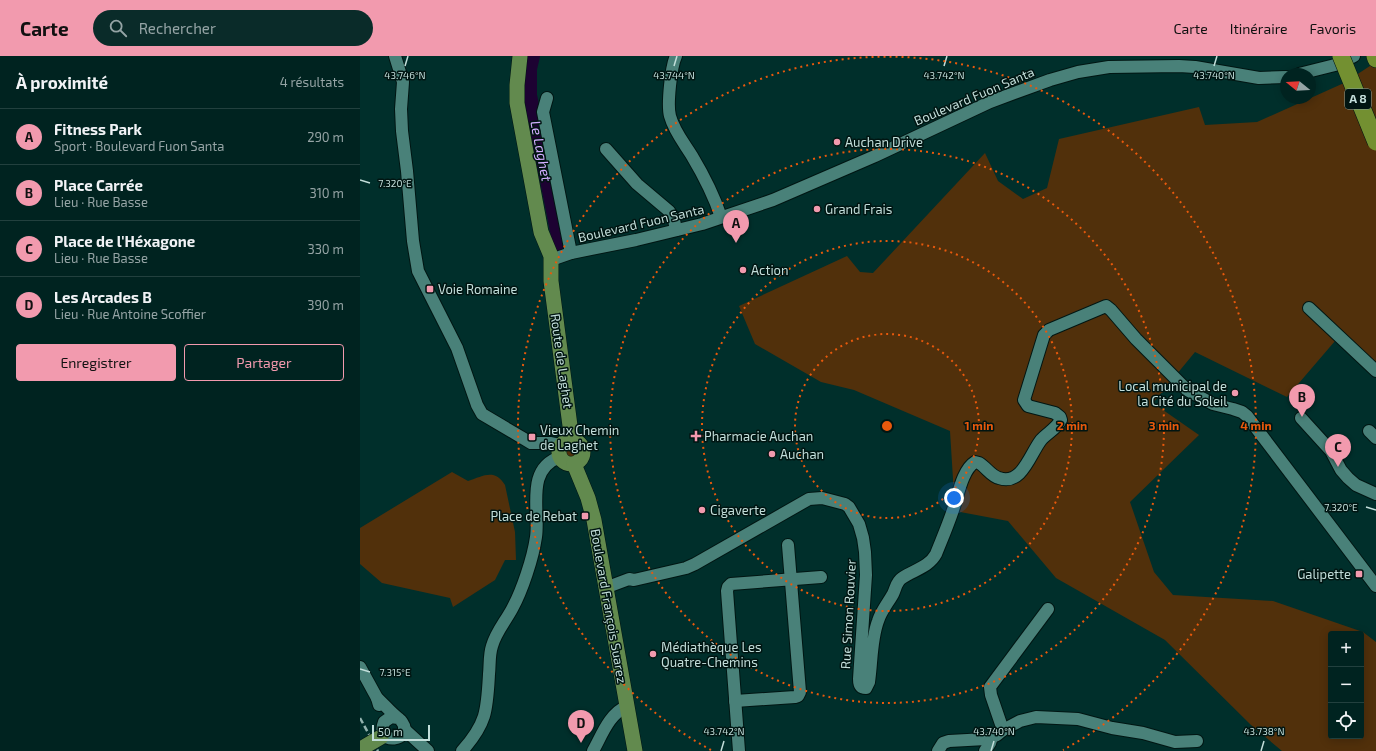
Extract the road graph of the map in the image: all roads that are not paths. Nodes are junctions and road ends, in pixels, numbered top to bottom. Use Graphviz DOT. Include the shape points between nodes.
graph roads {
  1 [pos="395,56"];
  2 [pos="520,56"];
  3 [pos="676,56"];
  4 [pos="1341,56"];
  5 [pos="1354,56"];
  6 [pos="1316,70"];
  7 [pos="1280,77"];
  8 [pos="548,98"];
  9 [pos="1376,142"];
  10 [pos="606,149"];
  11 [pos="721,217"];
  12 [pos="676,230"];
  13 [pos="571,253"];
  14 [pos="547,257"];
  15 [pos="1309,308"];
  16 [pos="1376,371"];
  17 [pos="1301,418"];
  18 [pos="564,449"];
  19 [pos="574,464"];
  20 [pos="1376,494"];
  21 [pos="788,545"];
  22 [pos="821,577"];
  23 [pos="791,579"];
  24 [pos="1376,586"];
  25 [pos="605,588"];
  26 [pos="1048,608"];
  27 [pos="360,667"];
  28 [pos="377,698"];
  29 [pos="735,701"];
  30 [pos="627,706"];
  31 [pos="398,718"];
  32 [pos="404,729"];
  33 [pos="1002,730"];
  34 [pos="384,732"];
  35 [pos="992,737"];
  36 [pos="1197,741"];
  37 [pos="361,744"];
  38 [pos="419,751"];
  39 [pos="428,751"];
  40 [pos="462,751"];
  41 [pos="593,751"];
  42 [pos="634,751"];
  43 [pos="739,751"];
  44 [pos="938,751"];
  45 [pos="985,751"];
  1 -- 18 [label="street" via="403,82 402,131 416,263 426,287 457,348 482,414 524,440 555,444"];
  2 -- 14 [label="main road, Route de Laghet" via="517,103"];
  3 -- 11 [label="street" via="673,61 669,115 674,129 708,185"];
  4 -- 9 [label="highway, A 8, bridge"];
  5 -- 6 [label="street" via="1339,64"];
  7 -- 11 [label="street, Boulevard Fuon Santa" via="1259,78 1179,66 1109,67 1078,72 990,102 773,200"];
  8 -- 13 [label="street" via="543,112"];
  10 -- 12 [label="street" via="637,184 669,211"];
  11 -- 12 [label="street, Boulevard Fuon Santa"];
  12 -- 13 [label="street, Boulevard Fuon Santa"];
  13 -- 14 [label="street, Boulevard Fuon Santa"];
  14 -- 18 [label="main road, Route de Laghet"];
  15 -- 16 [label="street"];
  17 -- 20 [label="street" via="1331,452 1348,478 1356,485"];
  18 -- 19 [label="main road" via="562,460 567,464"];
  18 -- 19 [label="main road" via="579,444 582,452 580,459"];
  18 -- 40 [label="street" via="544,467 537,484 536,535 532,555 513,608 492,647 487,702 482,721 474,737"];
  19 -- 25 [label="main road, Boulevard François Suarez" via="591,508"];
  21 -- 23 [label="street"];
  22 -- 23 [label="street"];
  23 -- 29 [label="street" via="731,584 728,587 726,592"];
  23 -- 29 [label="street" via="800,692 795,697"];
  24 -- 25 [label="street, Rue Simon Rouvier" via="1247,416 1242,412 1213,404 1187,390 1106,306 1049,330 1044,335 1024,400 1028,406 1058,414 1061,420 1042,439 1026,466 1012,478 998,478 979,463 971,465 933,560 902,578 883,609 876,630 866,688 859,685 866,552 859,524 845,504 822,498 809,499 695,564 630,579"];
  25 -- 30 [label="main road, Boulevard François Suarez"];
  26 -- 33 [label="street" via="990,687"];
  27 -- 28 [label="street"];
  28 -- 31 [label="street"];
  28 -- 34 [label="street"];
  29 -- 43 [label="street"];
  30 -- 41 [label="street" via="612,717"];
  30 -- 42 [label="main road, Boulevard François Suarez"];
  31 -- 32 [label="street" via="403,722"];
  31 -- 34 [label="street" via="391,717 386,720"];
  32 -- 34 [label="street" via="402,735"];
  32 -- 39 [label="street"];
  33 -- 35 [label="street"];
  33 -- 36 [label="street" via="1039,716 1078,719 1175,742"];
  34 -- 37 [label="main road"];
  34 -- 38 [label="street" via="410,743"];
  35 -- 44 [label="street" via="949,741 943,743"];
  35 -- 45 [label="street"];
}
